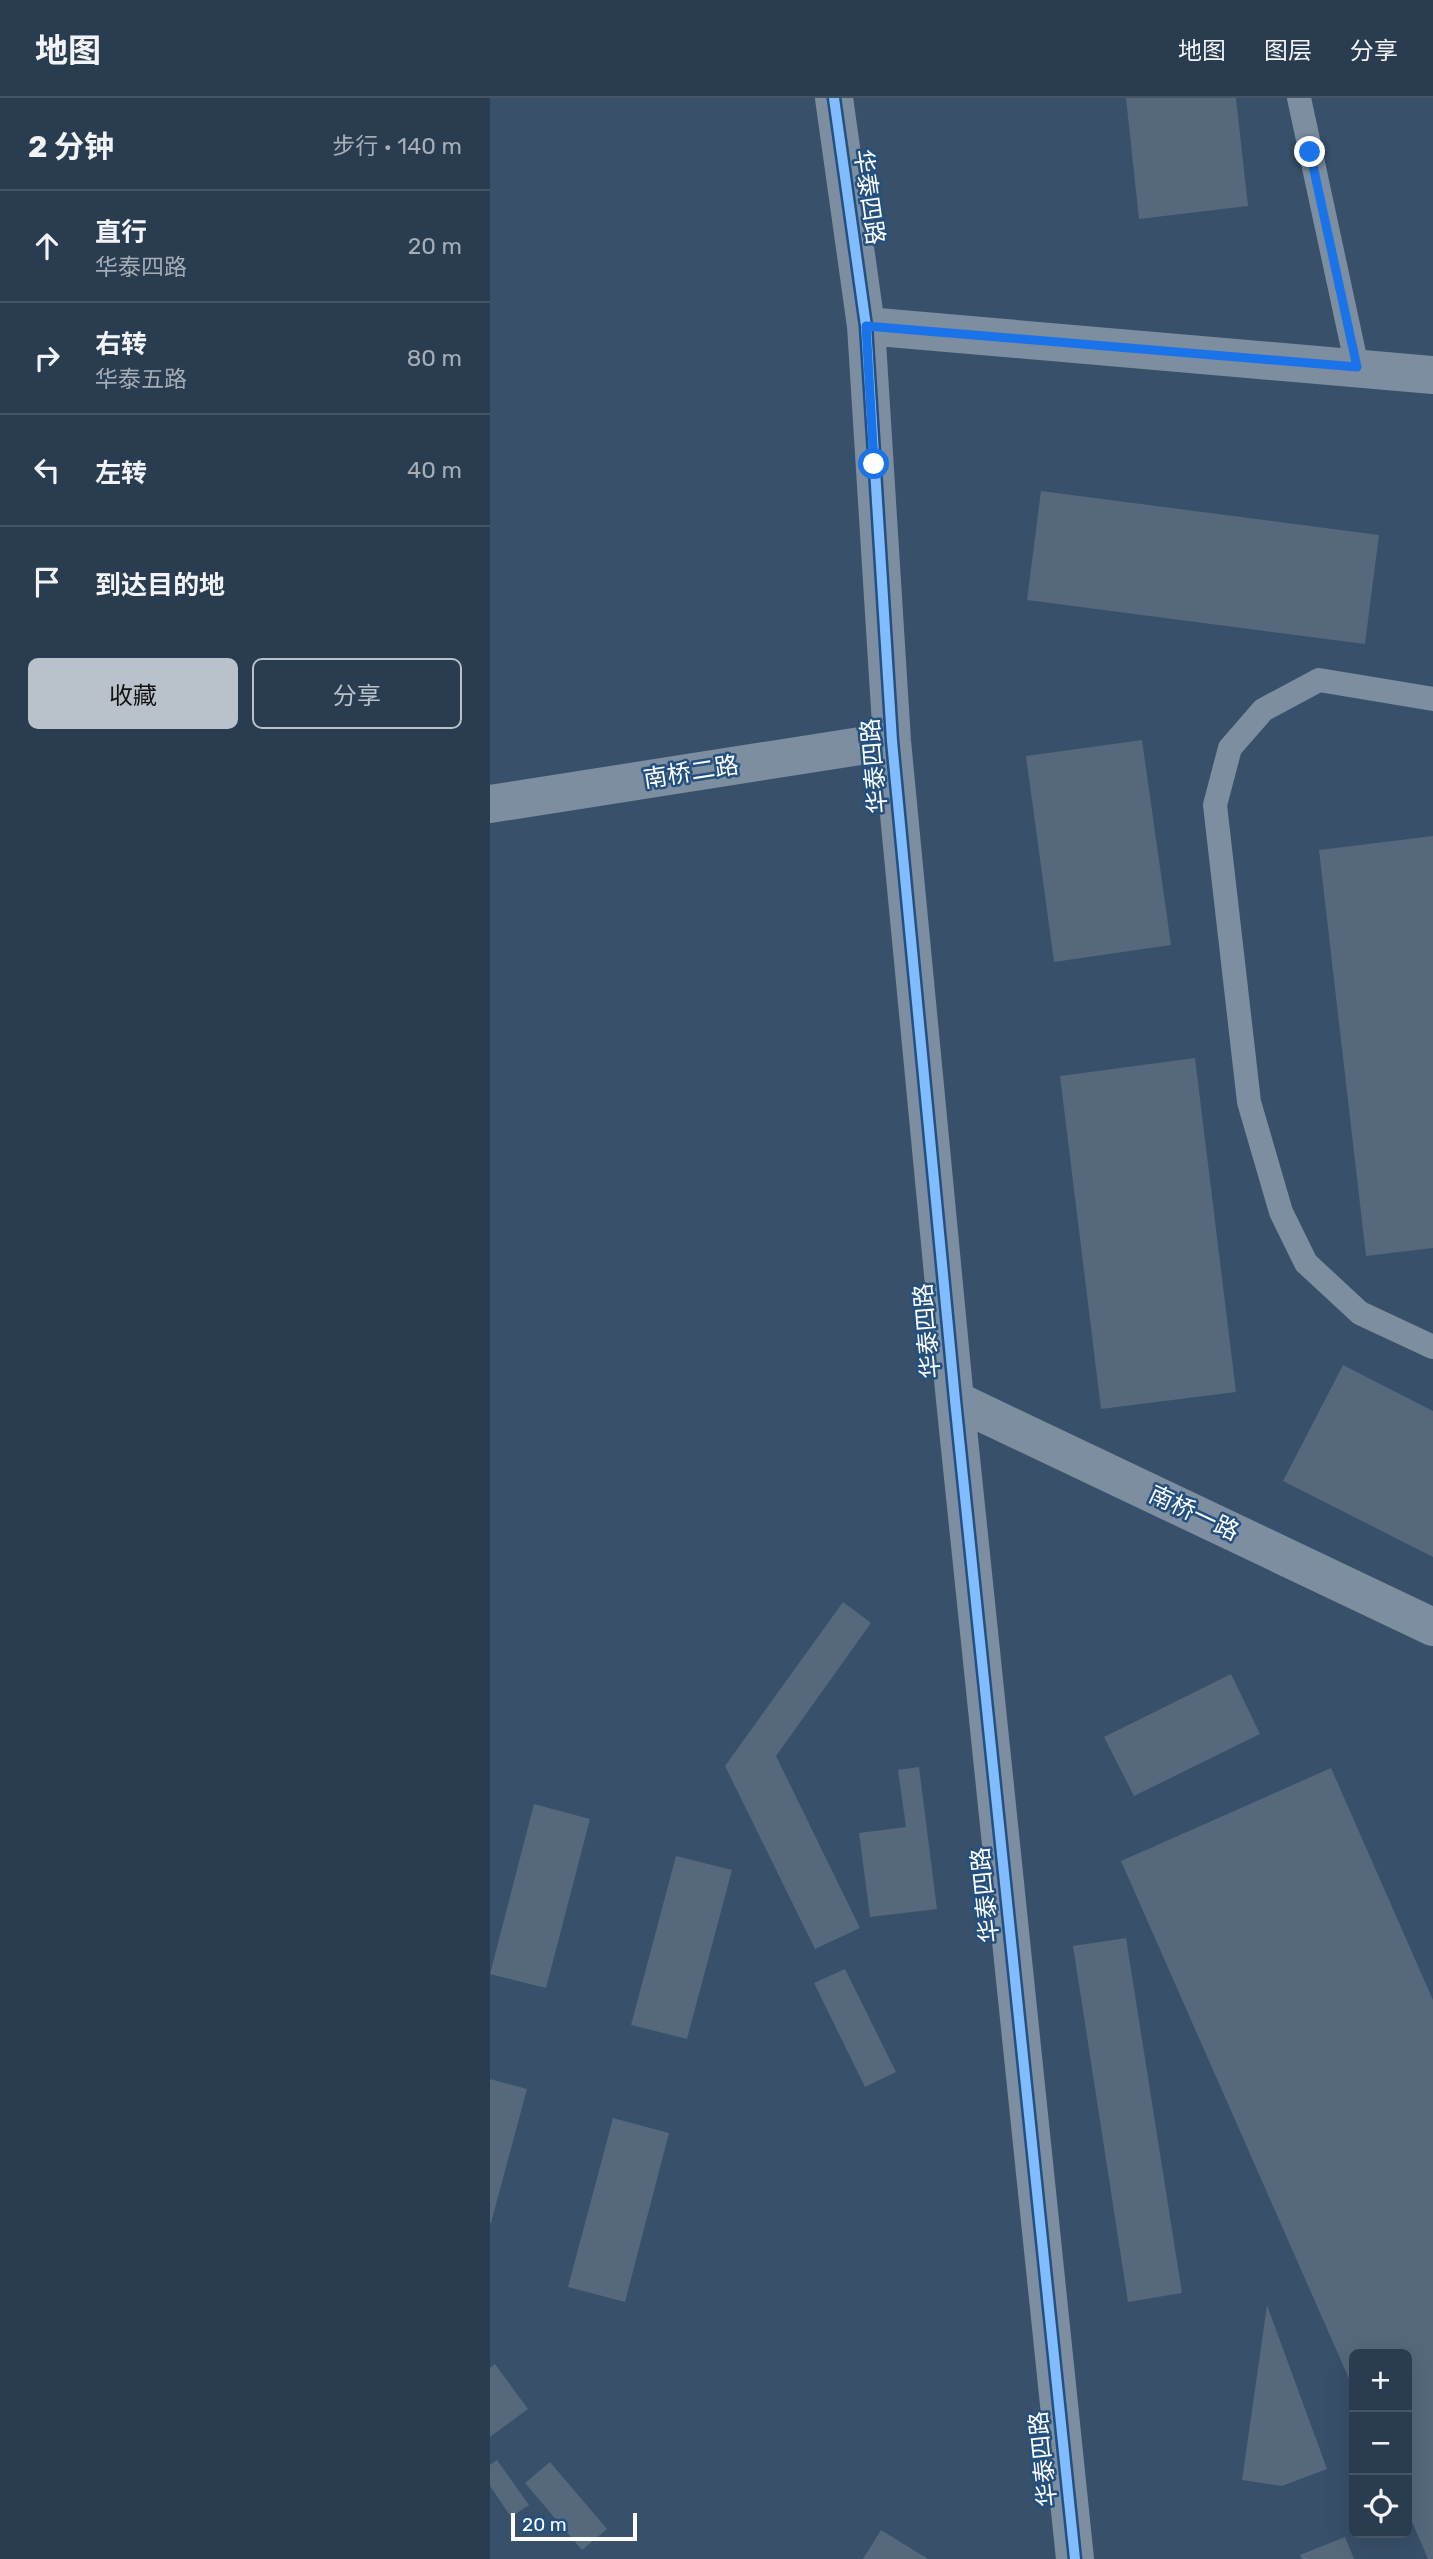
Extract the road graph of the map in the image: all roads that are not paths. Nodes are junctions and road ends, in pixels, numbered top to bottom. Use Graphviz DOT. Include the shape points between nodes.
graph roads {
  1 [pos="834,98"];
  2 [pos="1298,98"];
  3 [pos="866,326"];
  4 [pos="1357,367"];
  5 [pos="1433,375"];
  6 [pos="1433,699"];
  7 [pos="892,741"];
  8 [pos="490,804"];
  9 [pos="1433,1347"];
  10 [pos="955,1400"];
  11 [pos="1433,1627"];
  12 [pos="1075,2559"];
  1 -- 3 [label="street, 华泰四路"];
  2 -- 4 [label="lane"];
  3 -- 4 [label="street"];
  3 -- 7 [label="street, 华泰四路"];
  4 -- 5 [label="street"];
  6 -- 9 [label="lane" via="1319,680 1263,710 1230,748 1214,805 1249,1102 1281,1212 1306,1262 1360,1313"];
  7 -- 8 [label="street, 南桥二路"];
  7 -- 10 [label="street, 华泰四路"];
  10 -- 11 [label="street, 南桥一路"];
  10 -- 12 [label="street, 华泰四路"];
}
